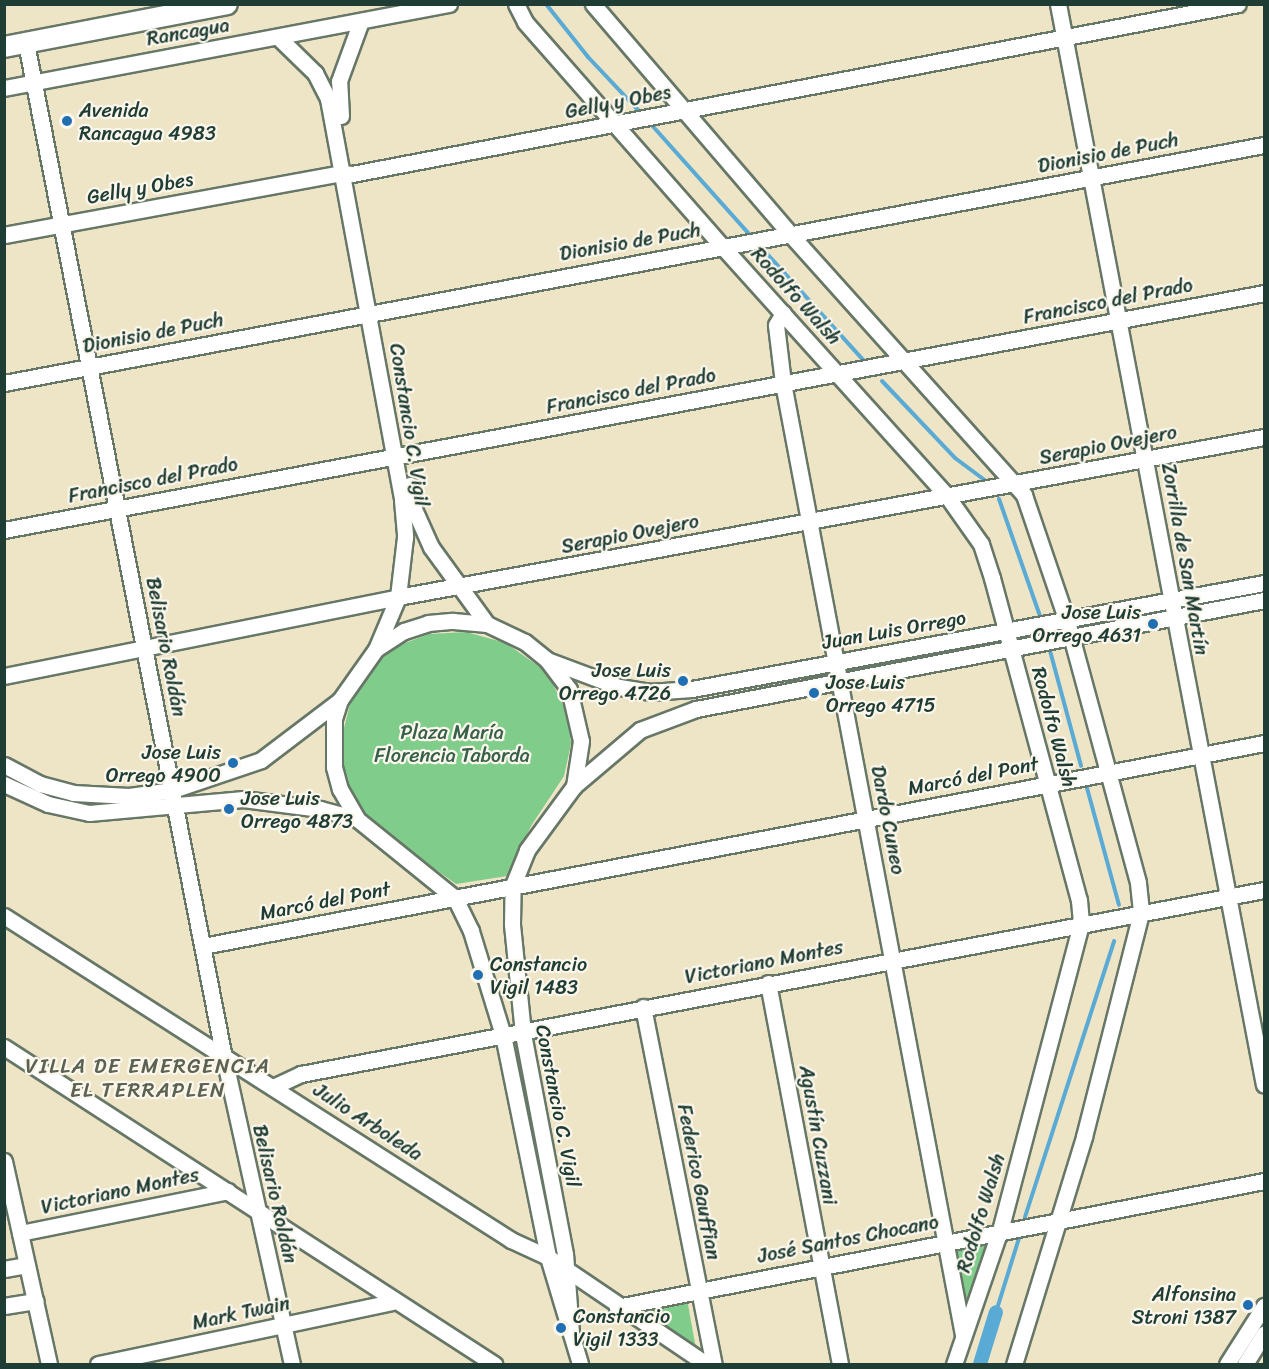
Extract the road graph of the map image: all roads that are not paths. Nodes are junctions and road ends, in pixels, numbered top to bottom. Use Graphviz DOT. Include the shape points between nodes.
graph roads {
  1 [pos="227,4"];
  2 [pos="449,4"];
  3 [pos="516,4"];
  4 [pos="593,4"];
  5 [pos="1058,4"];
  6 [pos="1238,4"];
  7 [pos="361,21"];
  8 [pos="278,37"];
  9 [pos="1065,37"];
  10 [pos="26,43"];
  11 [pos="4,47"];
  12 [pos="35,82"];
  13 [pos="4,88"];
  14 [pos="683,110"];
  15 [pos="615,124"];
  16 [pos="1264,145"];
  17 [pos="347,173"];
  18 [pos="1091,177"];
  19 [pos="62,224"];
  20 [pos="790,234"];
  21 [pos="4,235"];
  22 [pos="722,246"];
  23 [pos="1264,293"];
  24 [pos="373,311"];
  25 [pos="783,313"];
  26 [pos="1119,321"];
  27 [pos="904,361"];
  28 [pos="90,367"];
  29 [pos="838,374"];
  30 [pos="4,383"];
  31 [pos="783,383"];
  32 [pos="1264,437"];
  33 [pos="401,455"];
  34 [pos="1146,460"];
  35 [pos="1016,484"];
  36 [pos="947,496"];
  37 [pos="117,508"];
  38 [pos="809,522"];
  39 [pos="4,530"];
  40 [pos="458,587"];
  41 [pos="1259,593"];
  42 [pos="398,597"];
  43 [pos="1173,608"];
  44 [pos="487,624"];
  45 [pos="1069,628"];
  46 [pos="1007,631"];
  47 [pos="146,647"];
  48 [pos="1012,648"];
  49 [pos="376,650"];
  50 [pos="547,660"];
  51 [pos="834,662"];
  52 [pos="4,676"];
  53 [pos="839,681"];
  54 [pos="340,700"];
  55 [pos="1264,743"];
  56 [pos="1200,755"];
  57 [pos="4,765"];
  58 [pos="1108,773"];
  59 [pos="4,784"];
  60 [pos="1047,784"];
  61 [pos="574,786"];
  62 [pos="173,790"];
  63 [pos="176,805"];
  64 [pos="866,818"];
  65 [pos="357,819"];
  66 [pos="513,885"];
  67 [pos="1264,890"];
  68 [pos="1227,897"];
  69 [pos="455,898"];
  70 [pos="1141,913"];
  71 [pos="4,916"];
  72 [pos="1081,924"];
  73 [pos="203,946"];
  74 [pos="894,959"];
  75 [pos="768,983"];
  76 [pos="643,1007"];
  77 [pos="523,1033"];
  78 [pos="503,1035"];
  79 [pos="1260,1038"];
  80 [pos="4,1047"];
  81 [pos="223,1053"];
  82 [pos="1264,1085"];
  83 [pos="274,1086"];
  84 [pos="4,1161"];
  85 [pos="1264,1181"];
  86 [pos="228,1191"];
  87 [pos="258,1212"];
  88 [pos="1060,1218"];
  89 [pos="1000,1230"];
  90 [pos="20,1233"];
  91 [pos="945,1241"];
  92 [pos="548,1257"];
  93 [pos="27,1265"];
  94 [pos="820,1266"];
  95 [pos="4,1269"];
  96 [pos="568,1274"];
  97 [pos="698,1290"];
  98 [pos="36,1301"];
  99 [pos="392,1302"];
  100 [pos="4,1306"];
  101 [pos="1264,1306"];
  102 [pos="617,1307"];
  103 [pos="283,1326"];
  104 [pos="571,1333"];
  105 [pos="1264,1334"];
  106 [pos="963,1338"];
  107 [pos="49,1365"];
  108 [pos="98,1365"];
  109 [pos="292,1365"];
  110 [pos="494,1365"];
  111 [pos="580,1365"];
  112 [pos="706,1365"];
  113 [pos="714,1365"];
  114 [pos="840,1365"];
  115 [pos="954,1365"];
  116 [pos="1014,1365"];
  117 [pos="1227,1365"];
  118 [pos="1245,1365"];
  1 -- 10 [label="main road"];
  2 -- 7 [label="street, Rancagua"];
  3 -- 15 [label="street, Rodolfo Walsh" via="525,22"];
  4 -- 14 [label="street, Rodolfo Walsh"];
  5 -- 9 [label="street, Zorrilla de San Martín"];
  6 -- 9 [label="street, Gelly y Obes"];
  7 -- 8 [label="street, Rancagua"];
  7 -- 17 [label="street, Constancio C. Vigil" via="343,65 338,97"];
  8 -- 12 [label="street, Rancagua"];
  8 -- 17 [label="street, Constancio C. Vigil" via="323,87"];
  9 -- 14 [label="street, Gelly y Obes"];
  9 -- 18 [label="street, Zorrilla de San Martín"];
  10 -- 11 [label="main road"];
  10 -- 12 [label="street, Belisario Roldán"];
  12 -- 13 [label="street, Rancagua"];
  12 -- 19 [label="street, Belisario Roldán"];
  14 -- 15 [label="street, Gelly y Obes"];
  14 -- 20 [label="street, Rodolfo Walsh"];
  15 -- 17 [label="street, Gelly y Obes"];
  15 -- 22 [label="street, Rodolfo Walsh"];
  16 -- 18 [label="street, Dionisio de Puch"];
  17 -- 19 [label="street, Gelly y Obes"];
  17 -- 24 [label="street, Constancio C. Vigil"];
  18 -- 20 [label="street, Dionisio de Puch"];
  18 -- 26 [label="street, Zorrilla de San Martín"];
  19 -- 21 [label="street, Gelly y Obes"];
  19 -- 28 [label="street, Belisario Roldán"];
  20 -- 22 [label="street, Dionisio de Puch"];
  20 -- 27 [label="street, Rodolfo Walsh"];
  22 -- 24 [label="street, Dionisio de Puch"];
  22 -- 25 [label="street, Rodolfo Walsh"];
  23 -- 26 [label="street, Francisco del Prado"];
  24 -- 28 [label="street, Dionisio de Puch"];
  24 -- 33 [label="street, Constancio C. Vigil"];
  25 -- 29 [label="street, Rodolfo Walsh"];
  25 -- 31 [label="street, Dardo Cuneo" via="776,325"];
  26 -- 27 [label="street, Francisco del Prado"];
  26 -- 34 [label="street, Zorrilla de San Martín"];
  27 -- 29 [label="street, Francisco del Prado"];
  27 -- 35 [label="street, Rodolfo Walsh"];
  28 -- 30 [label="street, Dionisio de Puch"];
  28 -- 37 [label="street, Belisario Roldán"];
  29 -- 31 [label="street, Francisco del Prado"];
  29 -- 36 [label="street, Rodolfo Walsh"];
  31 -- 33 [label="street, Francisco del Prado"];
  31 -- 38 [label="street, Dardo Cuneo"];
  32 -- 34 [label="street, Serapio Ovejero"];
  33 -- 37 [label="street, Francisco del Prado"];
  33 -- 40 [label="street, Constancio C. Vigil" via="414,509 431,548"];
  33 -- 42 [label="street, Constancio C. Vigil" via="405,537"];
  34 -- 35 [label="street, Serapio Ovejero"];
  34 -- 43 [label="street, Zorrilla de San Martín"];
  35 -- 36 [label="street, Serapio Ovejero"];
  35 -- 45 [label="street, Rodolfo Walsh" via="1030,506"];
  36 -- 38 [label="street, Serapio Ovejero"];
  36 -- 46 [label="street, Rodolfo Walsh" via="981,544"];
  37 -- 39 [label="street, Francisco del Prado"];
  37 -- 47 [label="street, Belisario Roldán"];
  38 -- 40 [label="street, Serapio Ovejero"];
  38 -- 51 [label="street, Dardo Cuneo"];
  40 -- 42 [label="street, Serapio Ovejero"];
  40 -- 44 [label="street, Constancio C. Vigil"];
  41 -- 43 [label="street, Juan Luis Orrego"];
  42 -- 47 [label="street, Serapio Ovejero"];
  42 -- 49 [label="street, Constancio C. Vigil"];
  43 -- 45 [label="street, Juan Luis Orrego"];
  43 -- 56 [label="street, Zorrilla de San Martín"];
  44 -- 49 [label="street" via="428,623 404,631"];
  44 -- 50 [label="street" via="525,642"];
  45 -- 46 [label="street, Juan Luis Orrego"];
  45 -- 48 [label="street, Juan Luis Orrego"];
  45 -- 58 [label="street, Rodolfo Walsh"];
  46 -- 48 [label="street, Rodolfo Walsh"];
  46 -- 51 [label="street, Juan Luis Orrego"];
  47 -- 52 [label="street, Serapio Ovejero"];
  47 -- 62 [label="street, Belisario Roldán"];
  48 -- 53 [label="street, Juan Luis Orrego"];
  48 -- 60 [label="street, Rodolfo Walsh"];
  49 -- 54 [label="street, Constancio C. Vigil"];
  50 -- 51 [label="street, Juan Luis Orrego" via="619,687 649,692 692,689"];
  50 -- 61 [label="street" via="569,689 577,714 581,741"];
  51 -- 53 [label="street, Dardo Cuneo"];
  53 -- 61 [label="street, Juan Luis Orrego" via="669,718 621,743"];
  53 -- 64 [label="street, Dardo Cuneo"];
  54 -- 62 [label="street" via="261,760"];
  54 -- 65 [label="street, Constancio C. Vigil" via="332,732 334,767 340,789"];
  55 -- 56 [label="street, Marcó del Pont"];
  56 -- 58 [label="street, Marcó del Pont"];
  56 -- 68 [label="street, Zorrilla de San Martín"];
  57 -- 62 [label="street" via="40,784 74,793 129,796"];
  58 -- 60 [label="street, Marcó del Pont"];
  58 -- 70 [label="street, Rodolfo Walsh" via="1138,883"];
  59 -- 63 [label="street" via="48,804 89,813"];
  60 -- 64 [label="street, Marcó del Pont"];
  60 -- 72 [label="street, Rodolfo Walsh" via="1079,900"];
  61 -- 66 [label="street, Juan Luis Orrego" via="537,835"];
  62 -- 63 [label="street, Belisario Roldán"];
  63 -- 65 [label="street" via="275,800"];
  63 -- 73 [label="street, Belisario Roldán"];
  64 -- 66 [label="street, Marcó del Pont"];
  64 -- 74 [label="street, Dardo Cuneo"];
  65 -- 69 [label="street"];
  66 -- 69 [label="street, Marcó del Pont"];
  66 -- 77 [label="street, Constancio C. Vigil" via="512,952"];
  67 -- 68 [label="street, Victoriano Montes"];
  68 -- 70 [label="street, Victoriano Montes"];
  68 -- 79 [label="street, Zorrilla de San Martín"];
  69 -- 73 [label="street, Marcó del Pont"];
  69 -- 78 [label="street, Constancio C. Vigil" via="471,931"];
  70 -- 72 [label="street, Victoriano Montes"];
  70 -- 88 [label="street, Rodolfo Walsh"];
  71 -- 81 [label="street, Julio Arboleda"];
  72 -- 74 [label="street, Victoriano Montes"];
  72 -- 89 [label="street, Rodolfo Walsh"];
  73 -- 81 [label="street, Belisario Roldán"];
  74 -- 75 [label="street, Victoriano Montes"];
  74 -- 91 [label="street, Dardo Cuneo"];
  75 -- 76 [label="street, Victoriano Montes"];
  75 -- 94 [label="street, Agustín Cuzzani"];
  76 -- 77 [label="street, Victoriano Montes"];
  76 -- 97 [label="street, Federico Gauffian"];
  77 -- 78 [label="street, Victoriano Montes"];
  77 -- 96 [label="street, Constancio C. Vigil"];
  78 -- 83 [label="street, Victoriano Montes" via="301,1074"];
  78 -- 92 [label="street, Constancio C. Vigil"];
  79 -- 82 [label="street, Zorrilla de San Martín"];
  80 -- 86 [label="street"];
  81 -- 83 [label="street, Julio Arboleda"];
  81 -- 87 [label="street, Belisario Roldán"];
  83 -- 92 [label="street, Julio Arboleda" via="511,1240"];
  84 -- 90 [label="street"];
  85 -- 88 [label="street, José Santos Chocano"];
  86 -- 87 [label="street"];
  86 -- 90 [label="street, Victoriano Montes"];
  87 -- 99 [label="street"];
  87 -- 103 [label="street, Belisario Roldán"];
  88 -- 89 [label="street, José Santos Chocano"];
  88 -- 116 [label="street, Rodolfo Walsh"];
  89 -- 91 [label="street, José Santos Chocano"];
  89 -- 106 [label="street, Rodolfo Walsh"];
  90 -- 93 [label="street"];
  91 -- 94 [label="street, José Santos Chocano"];
  91 -- 106 [label="street, Dardo Cuneo"];
  92 -- 96 [label="street, Julio Arboleda"];
  92 -- 104 [label="street, Constancio C. Vigil"];
  93 -- 95 [label="street"];
  93 -- 98 [label="street"];
  94 -- 97 [label="street, José Santos Chocano"];
  94 -- 114 [label="street, Agustín Cuzzani"];
  96 -- 102 [label="street, Julio Arboleda"];
  96 -- 104 [label="street, Constancio C. Vigil"];
  97 -- 102 [label="street, José Santos Chocano"];
  97 -- 113 [label="street, Federico Gauffian"];
  98 -- 100 [label="street"];
  98 -- 107 [label="street"];
  99 -- 103 [label="street, Mark Twain"];
  99 -- 110 [label="street"];
  101 -- 117 [label="street"];
  102 -- 112 [label="street, Julio Arboleda"];
  103 -- 108 [label="street, Mark Twain"];
  103 -- 109 [label="street, Belisario Roldán"];
  104 -- 111 [label="street, Constancio C. Vigil"];
  105 -- 118 [label="street"];
  106 -- 115 [label="street, Rodolfo Walsh"];
}
